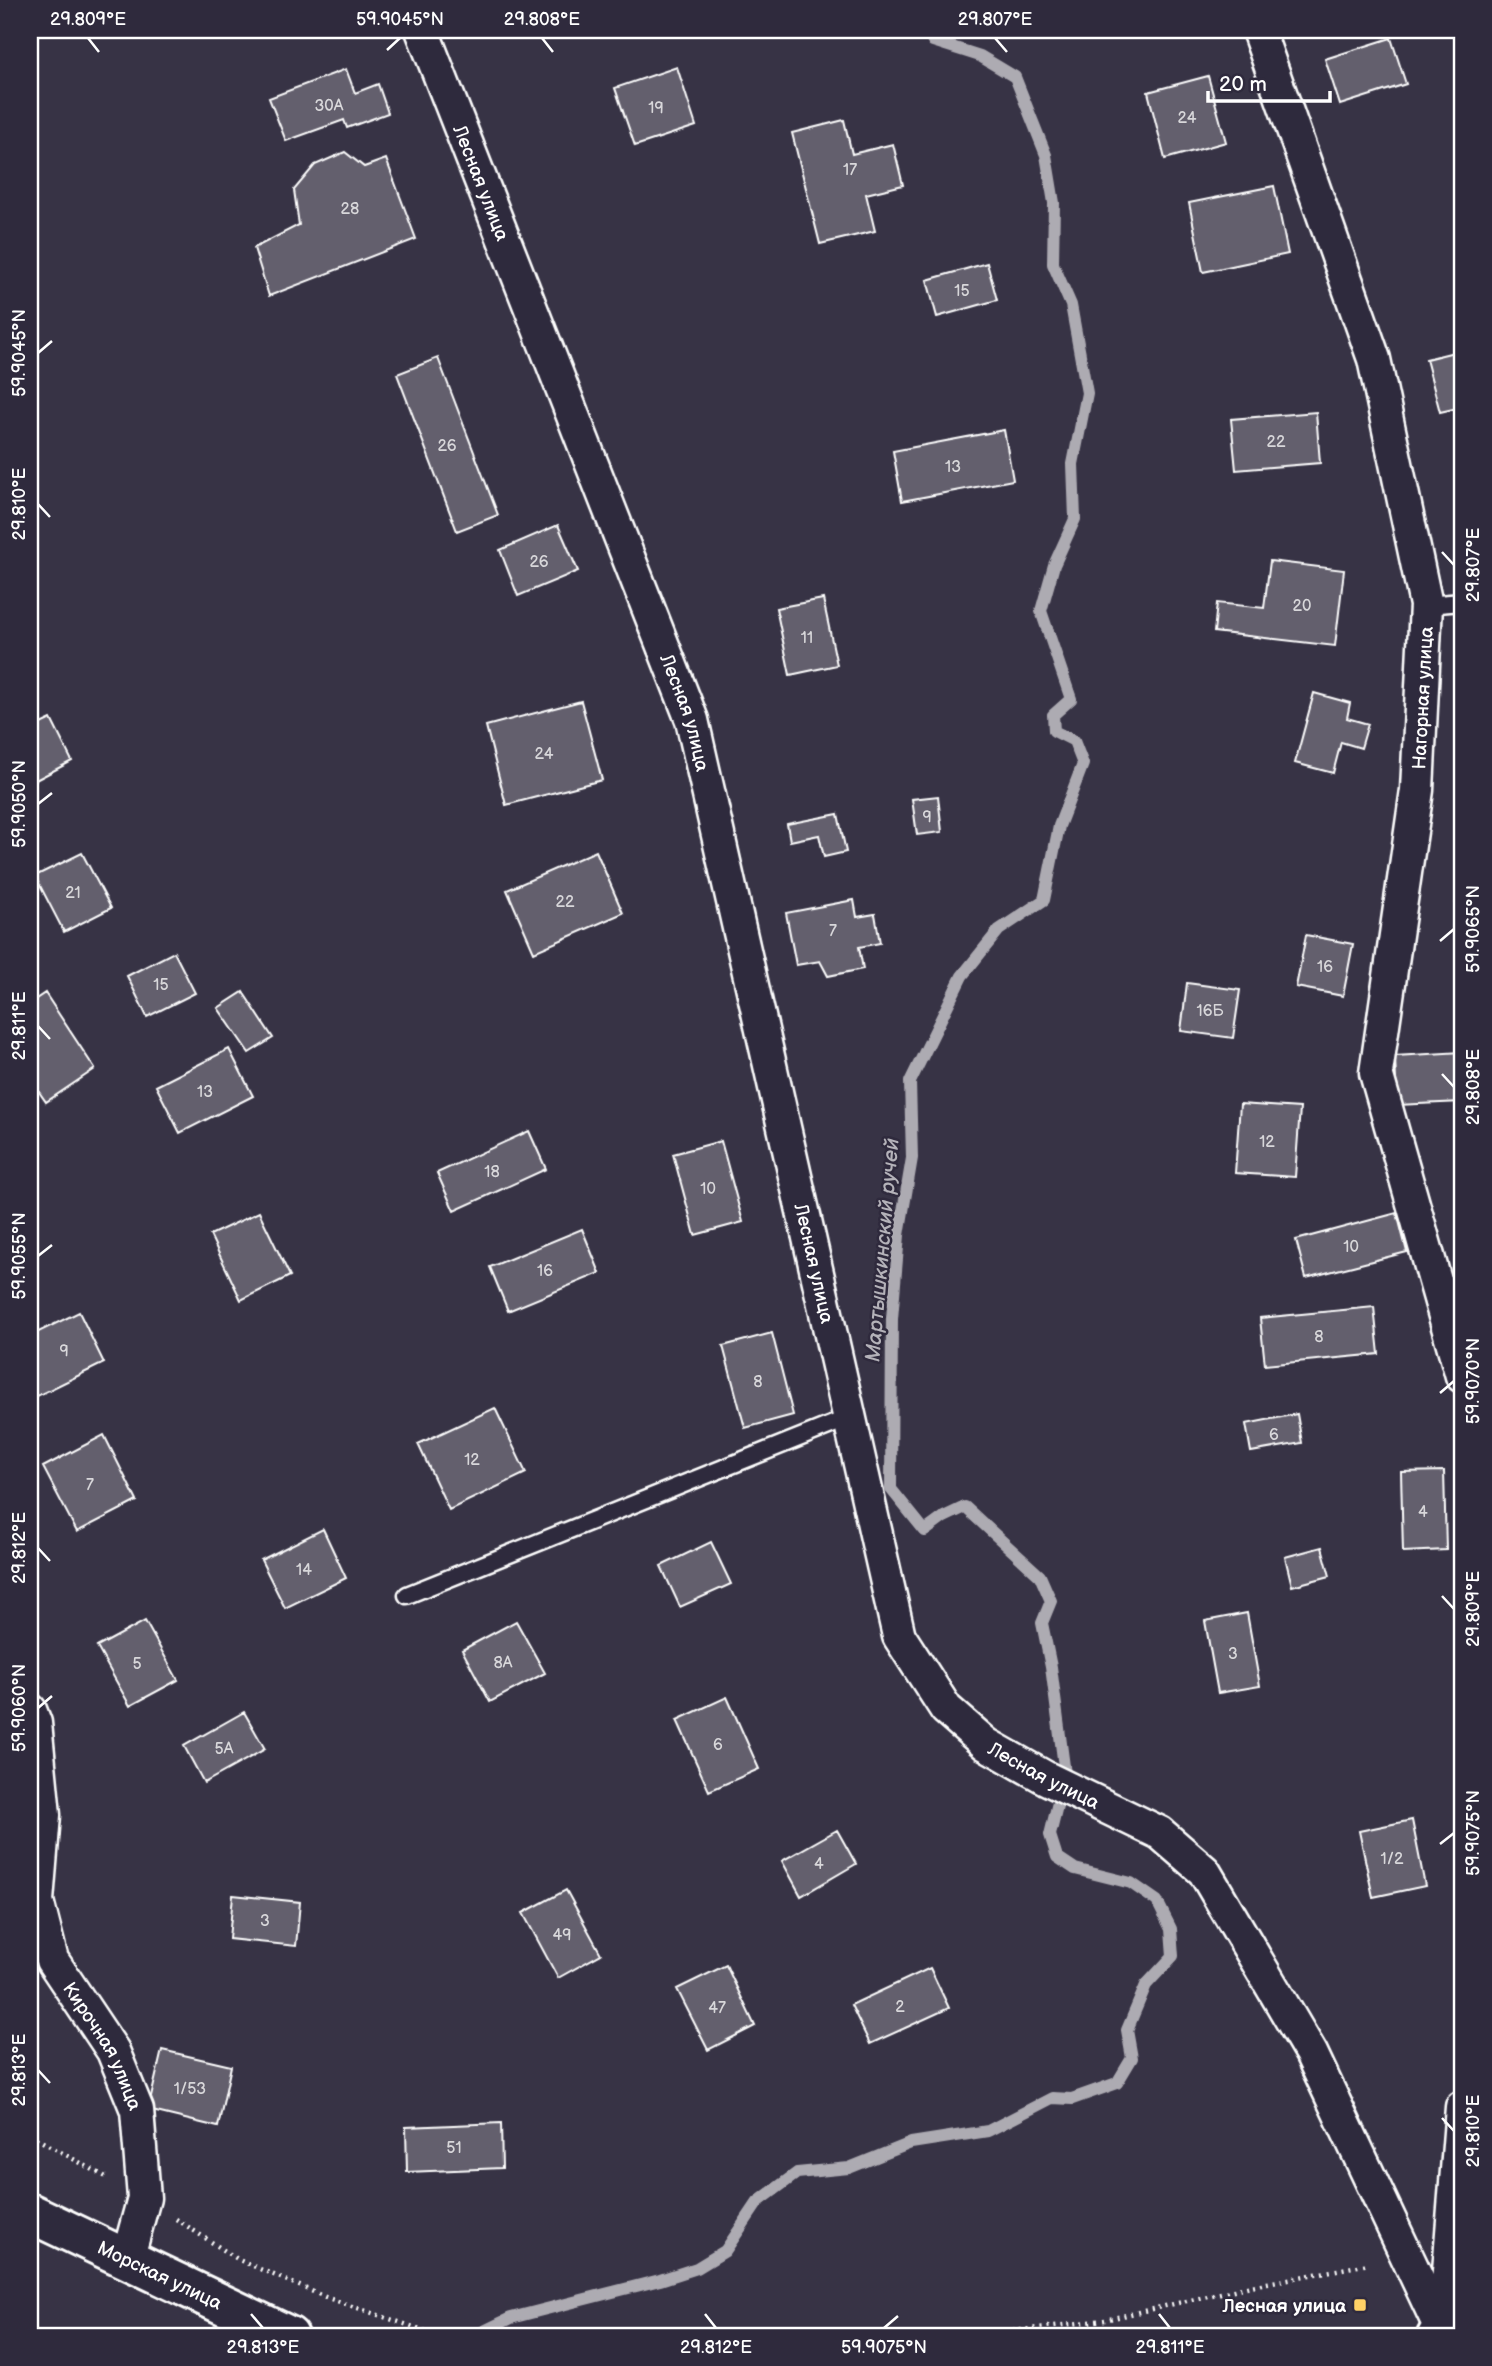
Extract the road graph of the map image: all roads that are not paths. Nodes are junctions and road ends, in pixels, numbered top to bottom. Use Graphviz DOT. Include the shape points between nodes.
graph roads {
  1 [pos="422,30"];
  2 [pos="1258,30"];
  3 [pos="1462,602"];
  4 [pos="1426,605"];
  5 [pos="1462,1376"];
  6 [pos="851,1417"];
  7 [pos="407,1595"];
  8 [pos="30,1710"];
  9 [pos="1462,2107"];
  10 [pos="30,2213"];
  11 [pos="127,2260"];
  12 [pos="1448,2334"];
  13 [pos="289,2336"];
  1 -- 6 [label="street, Лесная улица" via="692,720"];
  2 -- 4 [label="street, Нагорная улица" via="1374,359"];
  3 -- 4 [label="lane"];
  4 -- 5 [label="street, Нагорная улица" via="1417,790 1376,1073"];
  6 -- 7 [label="lane"];
  6 -- 12 [label="street, Лесная улица" via="900,1636 946,1709 986,1744 1160,1833 1204,1871 1311,2053 1406,2257"];
  8 -- 11 [label="street, Кирочная улица" via="44,1815 37,1901 52,1960 113,2051 138,2110 144,2198"];
  9 -- 12 [label="street"];
  10 -- 11 [label="main road, Морская улица"];
  11 -- 13 [label="main road, Морская улица"];
}
